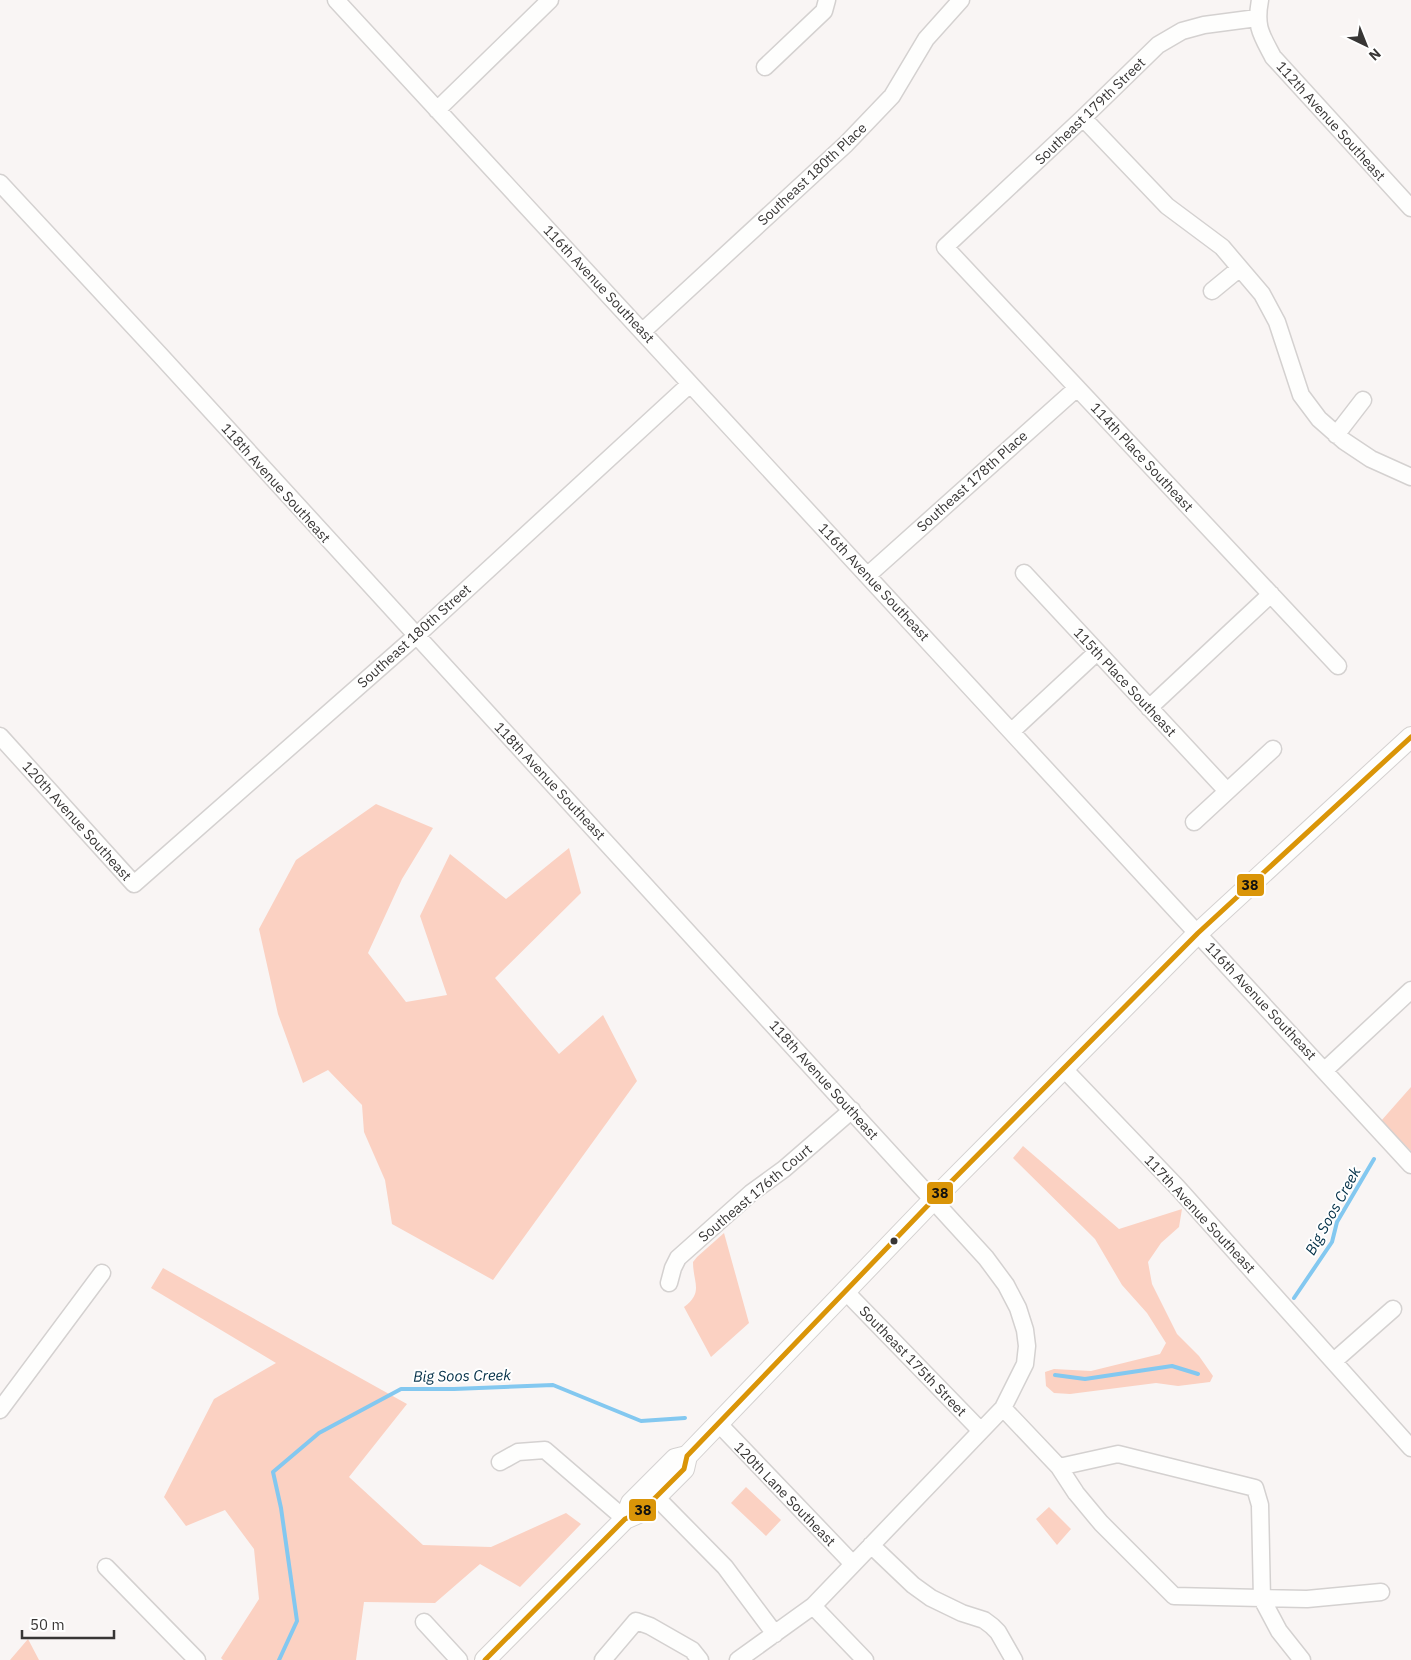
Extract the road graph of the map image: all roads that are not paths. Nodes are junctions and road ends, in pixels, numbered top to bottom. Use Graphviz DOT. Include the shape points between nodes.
graph roads {
  1 [pos="336,0"];
  2 [pos="550,0"];
  3 [pos="827,0"];
  4 [pos="961,0"];
  5 [pos="1260,0"];
  6 [pos="1257,18"];
  7 [pos="766,67"];
  8 [pos="437,110"];
  9 [pos="1083,118"];
  10 [pos="0,183"];
  11 [pos="1411,208"];
  12 [pos="945,247"];
  13 [pos="1240,268"];
  14 [pos="1212,291"];
  15 [pos="643,331"];
  16 [pos="690,384"];
  17 [pos="1077,388"];
  18 [pos="1363,400"];
  19 [pos="1336,435"];
  20 [pos="1411,477"];
  21 [pos="1024,574"];
  22 [pos="868,575"];
  23 [pos="1272,594"];
  24 [pos="416,636"];
  25 [pos="1097,652"];
  26 [pos="1338,666"];
  27 [pos="1149,708"];
  28 [pos="1012,731"];
  29 [pos="0,736"];
  30 [pos="1411,737"];
  31 [pos="1273,749"];
  32 [pos="1227,792"];
  33 [pos="1194,822"];
  34 [pos="134,884"];
  35 [pos="1198,933"];
  36 [pos="1411,990"];
  37 [pos="1064,1069"];
  38 [pos="1325,1070"];
  39 [pos="852,1110"];
  40 [pos="1411,1165"];
  41 [pos="934,1200"];
  42 [pos="102,1274"];
  43 [pos="669,1283"];
  44 [pos="846,1292"];
  45 [pos="1393,1309"];
  46 [pos="1334,1361"];
  47 [pos="1003,1408"];
  48 [pos="0,1410"];
  49 [pos="718,1424"];
  50 [pos="981,1431"];
  51 [pos="1411,1448"];
  52 [pos="687,1456"];
  53 [pos="500,1462"];
  54 [pos="1059,1467"];
  55 [pos="656,1498"];
  56 [pos="625,1519"];
  57 [pos="871,1545"];
  58 [pos="853,1564"];
  59 [pos="106,1567"];
  60 [pos="1381,1592"];
  61 [pos="1262,1599"];
  62 [pos="813,1606"];
  63 [pos="424,1622"];
  64 [pos="775,1634"];
  65 [pos="197,1660"];
  66 [pos="460,1660"];
  67 [pos="485,1660"];
  68 [pos="603,1660"];
  69 [pos="700,1660"];
  70 [pos="738,1660"];
  71 [pos="865,1660"];
  72 [pos="1014,1660"];
  73 [pos="1302,1660"];
  1 -- 8 [label="street, 116th Avenue Southeast"];
  2 -- 8 [label="street"];
  3 -- 7 [label="street" via="824,11"];
  4 -- 15 [label="street, Southeast 180th Place" via="926,38 892,96 846,144"];
  5 -- 6 [label="street, 112th Avenue Southeast"];
  6 -- 9 [label="street, Southeast 179th Street" via="1182,31 1158,46"];
  6 -- 11 [label="street, 112th Avenue Southeast" via="1273,57"];
  8 -- 15 [label="street, 116th Avenue Southeast"];
  9 -- 12 [label="street, Southeast 179th Street"];
  9 -- 13 [label="street" via="1167,206 1222,247"];
  10 -- 24 [label="street, 118th Avenue Southeast"];
  12 -- 17 [label="street, 114th Place Southeast"];
  13 -- 14 [label="street"];
  13 -- 19 [label="street" via="1262,294 1277,322 1301,394 1318,419"];
  15 -- 16 [label="street, 116th Avenue Southeast"];
  16 -- 22 [label="street, 116th Avenue Southeast"];
  16 -- 24 [label="street, Southeast 180th Street"];
  17 -- 22 [label="street, Southeast 178th Place"];
  17 -- 23 [label="street, 114th Place Southeast"];
  18 -- 19 [label="street"];
  19 -- 20 [label="street" via="1372,459"];
  21 -- 25 [label="street, 115th Place Southeast"];
  22 -- 28 [label="street, 116th Avenue Southeast"];
  23 -- 26 [label="street, 114th Place Southeast"];
  23 -- 27 [label="street"];
  24 -- 34 [label="street, Southeast 180th Street"];
  24 -- 39 [label="street, 118th Avenue Southeast"];
  25 -- 27 [label="street, 115th Place Southeast"];
  25 -- 28 [label="street"];
  27 -- 32 [label="street, 115th Place Southeast"];
  28 -- 35 [label="street, 116th Avenue Southeast"];
  29 -- 34 [label="street, 120th Avenue Southeast"];
  30 -- 35 [label="main road"];
  31 -- 32 [label="street"];
  32 -- 33 [label="street"];
  35 -- 37 [label="main road"];
  35 -- 38 [label="street, 116th Avenue Southeast"];
  36 -- 38 [label="street"];
  37 -- 41 [label="main road"];
  37 -- 46 [label="street, 117th Avenue Southeast" via="1178,1188"];
  38 -- 40 [label="street, 116th Avenue Southeast"];
  39 -- 41 [label="street, 118th Avenue Southeast"];
  39 -- 43 [label="street, Southeast 176th Court" via="678,1258"];
  41 -- 44 [label="main road"];
  41 -- 47 [label="street, 118th Avenue Southeast" via="986,1258 1018,1308 1027,1346 1025,1364"];
  42 -- 48 [label="street"];
  44 -- 49 [label="main road"];
  44 -- 50 [label="street, Southeast 175th Street"];
  45 -- 46 [label="street"];
  46 -- 51 [label="street, 117th Avenue Southeast"];
  47 -- 50 [label="street"];
  47 -- 54 [label="street"];
  49 -- 52 [label="main road"];
  49 -- 58 [label="street, 120th Lane Southeast"];
  50 -- 57 [label="street"];
  52 -- 55 [label="main road" via="684,1468"];
  52 -- 56 [label="main road" via="674,1458 631,1503"];
  53 -- 56 [label="street" via="518,1452 545,1450"];
  54 -- 61 [label="street" via="1100,1524 1174,1596"];
  54 -- 61 [label="street" via="1118,1454 1255,1488 1260,1505"];
  55 -- 56 [label="main road" via="641,1512"];
  55 -- 64 [label="street" via="725,1567"];
  56 -- 67 [label="main road"];
  57 -- 58 [label="street"];
  57 -- 72 [label="street" via="931,1598 992,1626"];
  58 -- 62 [label="street"];
  59 -- 65 [label="street"];
  60 -- 61 [label="street" via="1307,1599"];
  61 -- 73 [label="street" via="1279,1630"];
  62 -- 64 [label="street"];
  62 -- 71 [label="street"];
  63 -- 66 [label="street"];
  64 -- 70 [label="street"];
  68 -- 69 [label="street" via="636,1621 692,1650"];
}
